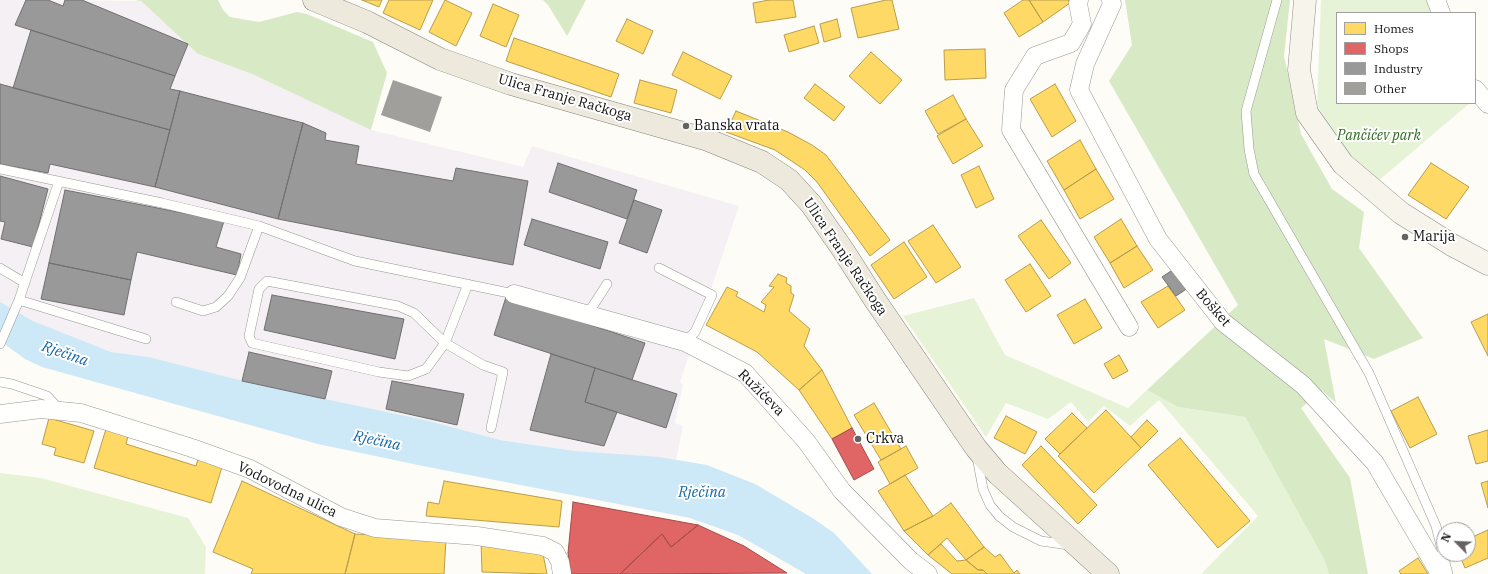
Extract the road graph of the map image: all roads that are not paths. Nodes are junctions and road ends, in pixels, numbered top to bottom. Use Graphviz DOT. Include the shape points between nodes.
graph roads {
  1 [pos="314,0"];
  2 [pos="1080,0"];
  3 [pos="1111,0"];
  4 [pos="1277,0"];
  5 [pos="1305,0"];
  6 [pos="1436,0"];
  7 [pos="1441,12"];
  8 [pos="1476,90"];
  9 [pos="1488,104"];
  10 [pos="0,169"];
  11 [pos="59,181"];
  12 [pos="259,226"];
  13 [pos="1488,264"];
  14 [pos="0,268"];
  15 [pos="659,268"];
  16 [pos="25,283"];
  17 [pos="468,284"];
  18 [pos="607,284"];
  19 [pos="514,294"];
  20 [pos="19,300"];
  21 [pos="176,302"];
  22 [pos="587,315"];
  23 [pos="1129,327"];
  24 [pos="146,339"];
  25 [pos="685,342"];
  26 [pos="445,343"];
  27 [pos="0,344"];
  28 [pos="0,382"];
  29 [pos="60,410"];
  30 [pos="0,414"];
  31 [pos="491,428"];
  32 [pos="976,448"];
  33 [pos="1075,545"];
  34 [pos="562,574"];
  35 [pos="928,574"];
  36 [pos="1108,574"];
  37 [pos="1440,574"];
  38 [pos="1448,574"];
  1 -- 32 [label="main road, Ulica Franje Račkoga" via="367,22 440,59 511,84 708,140 762,162 789,180 811,204"];
  2 -- 23 [label="street" via="1078,4 1082,24 1071,43 1035,56 1014,90 1011,130"];
  3 -- 37 [label="street, Bošket" via="1112,4 1085,64 1079,90 1158,239 1222,322 1303,385 1375,463"];
  4 -- 38 [label="lane" via="1246,111 1254,174 1369,373 1436,526"];
  5 -- 13 [label="street" via="1299,70 1307,113 1343,164 1396,208 1452,245"];
  6 -- 7 [label="street"];
  8 -- 9 [label="street"];
  10 -- 11 [label="lane"];
  11 -- 12 [label="lane"];
  11 -- 16 [label="lane"];
  12 -- 17 [label="lane" via="355,261"];
  12 -- 21 [label="lane" via="240,278 228,296 216,307 203,310"];
  14 -- 16 [label="lane"];
  15 -- 25 [label="lane" via="712,295 696,332"];
  16 -- 20 [label="lane"];
  17 -- 19 [label="lane"];
  17 -- 26 [label="lane"];
  18 -- 22 [label="lane"];
  19 -- 22 [label="street, Ružićeva"];
  20 -- 24 [label="lane"];
  20 -- 27 [label="lane"];
  22 -- 25 [label="street, Ružićeva"];
  25 -- 35 [label="street, Ružićeva" via="745,372 806,441 842,491 910,561"];
  26 -- 26 [label="lane" via="414,313 398,306 267,281 259,289 249,336 252,343 379,372 408,376 426,369"];
  26 -- 31 [label="lane" via="482,365 502,372"];
  28 -- 29 [label="lane" via="47,396"];
  29 -- 30 [label="street, Vodovodna ulica" via="41,409"];
  29 -- 34 [label="street, Vodovodna ulica" via="81,413 250,469 341,517 375,528 477,536 543,546 555,552"];
  32 -- 33 [label="main road, Ulica Franje Račkoga" via="997,473"];
  32 -- 33 [label="lane" via="983,489 990,505 999,516 1041,541"];
  33 -- 36 [label="main road, Ulica Franje Račkoga"];
}
